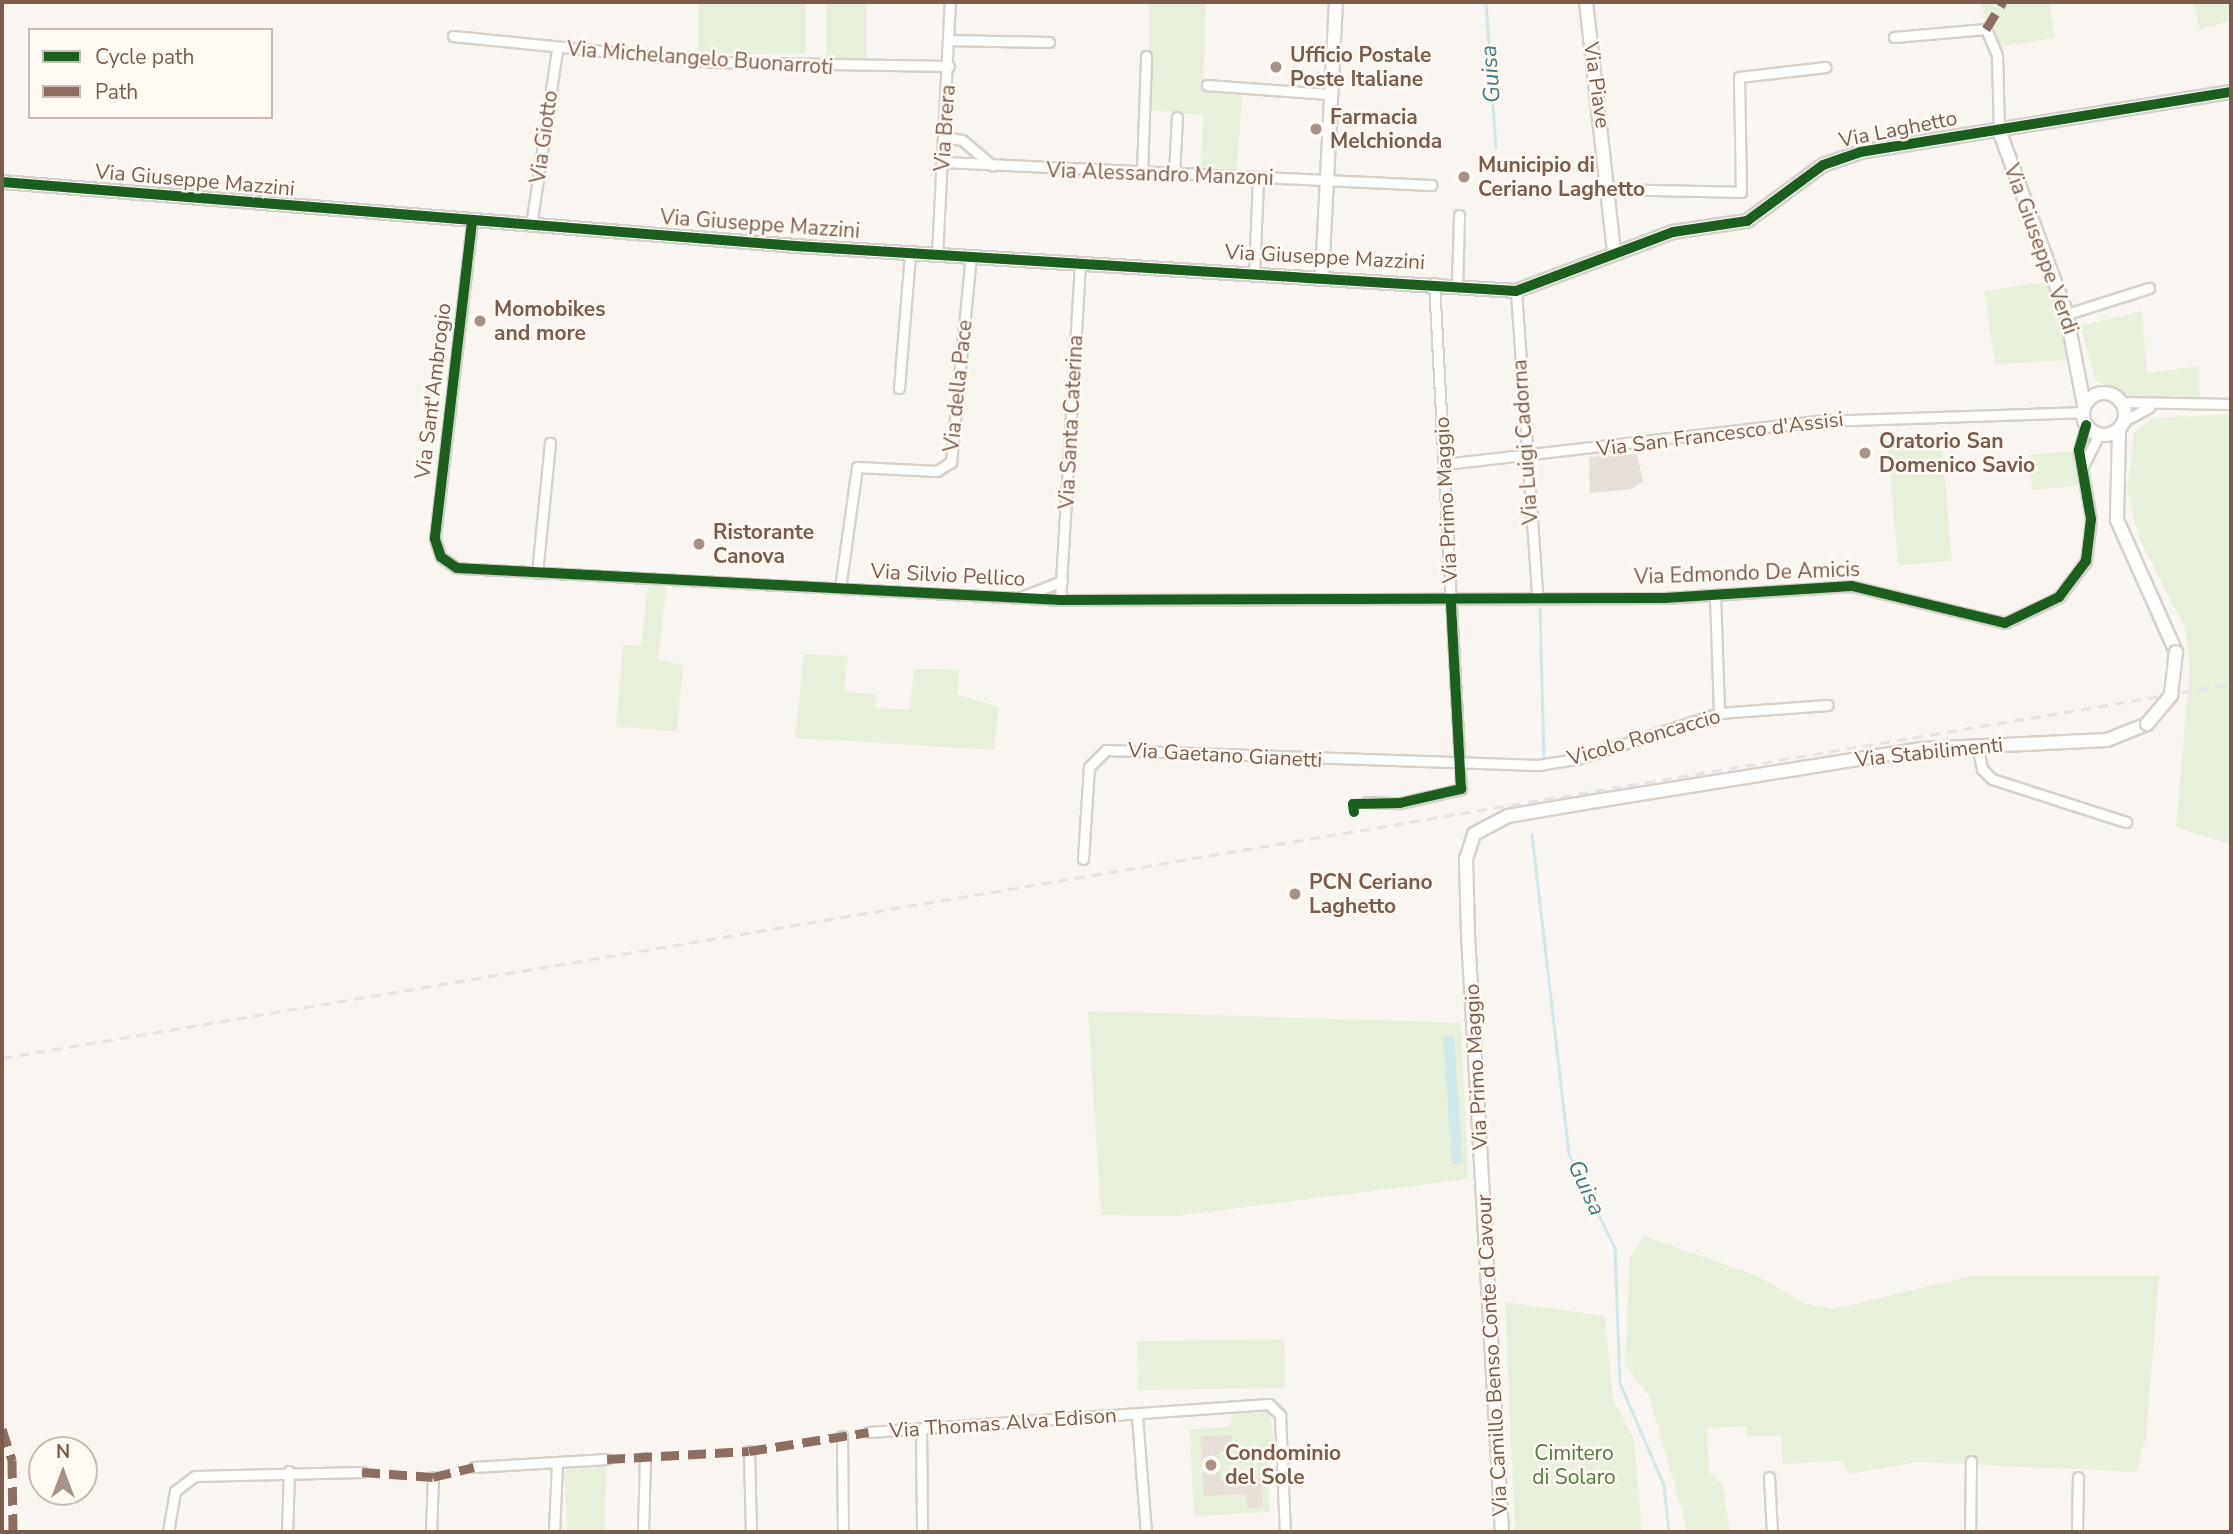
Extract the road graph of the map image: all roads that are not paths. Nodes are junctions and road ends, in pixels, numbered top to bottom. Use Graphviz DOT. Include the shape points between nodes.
graph roads {
  1 [pos="950,2"];
  2 [pos="1336,2"];
  3 [pos="1586,2"];
  4 [pos="453,36"];
  5 [pos="1894,37"];
  6 [pos="950,40"];
  7 [pos="1049,42"];
  8 [pos="557,49"];
  9 [pos="1146,56"];
  10 [pos="949,66"];
  11 [pos="1825,66"];
  12 [pos="1207,85"];
  13 [pos="2231,92"];
  14 [pos="1331,94"];
  15 [pos="1177,117"];
  16 [pos="1999,130"];
  17 [pos="946,137"];
  18 [pos="943,162"];
  19 [pos="995,167"];
  20 [pos="1142,173"];
  21 [pos="1174,174"];
  22 [pos="1258,177"];
  23 [pos="2,182"];
  24 [pos="1324,182"];
  25 [pos="1431,185"];
  26 [pos="1611,189"];
  27 [pos="1459,215"];
  28 [pos="472,222"];
  29 [pos="531,226"];
  30 [pos="1614,251"];
  31 [pos="910,253"];
  32 [pos="937,254"];
  33 [pos="971,256"];
  34 [pos="1080,263"];
  35 [pos="1254,274"];
  36 [pos="1322,277"];
  37 [pos="1434,281"];
  38 [pos="1457,284"];
  39 [pos="2149,288"];
  40 [pos="1516,291"];
  41 [pos="2067,314"];
  42 [pos="2080,370"];
  43 [pos="899,388"];
  44 [pos="2099,393"];
  45 [pos="2122,402"];
  46 [pos="2231,404"];
  47 [pos="2151,406"];
  48 [pos="2084,414"];
  49 [pos="2122,425"];
  50 [pos="2100,435"];
  51 [pos="550,443"];
  52 [pos="1526,456"];
  53 [pos="1445,464"];
  54 [pos="2084,464"];
  55 [pos="2114,465"];
  56 [pos="445,562"];
  57 [pos="537,573"];
  58 [pos="1062,581"];
  59 [pos="840,588"];
  60 [pos="1537,595"];
  61 [pos="1715,596"];
  62 [pos="1021,597"];
  63 [pos="1060,600"];
  64 [pos="1451,602"];
  65 [pos="1828,705"];
  66 [pos="1719,713"];
  67 [pos="1977,745"];
  68 [pos="1460,765"];
  69 [pos="1367,802"];
  70 [pos="2126,822"];
  71 [pos="1083,859"];
  72 [pos="1466,872"];
  73 [pos="1482,1177"];
  74 [pos="1137,1416"];
  75 [pos="921,1429"];
  76 [pos="869,1432"];
  77 [pos="842,1436"];
  78 [pos="749,1451"];
  79 [pos="645,1458"];
  80 [pos="607,1459"];
  81 [pos="1971,1461"];
  82 [pos="557,1462"];
  83 [pos="474,1467"];
  84 [pos="289,1471"];
  85 [pos="362,1472"];
  86 [pos="433,1477"];
  87 [pos="1769,1477"];
  88 [pos="2078,1477"];
  89 [pos="167,1532"];
  90 [pos="287,1532"];
  91 [pos="431,1532"];
  92 [pos="554,1532"];
  93 [pos="643,1532"];
  94 [pos="751,1532"];
  95 [pos="843,1532"];
  96 [pos="922,1532"];
  97 [pos="1146,1532"];
  98 [pos="1285,1532"];
  99 [pos="1502,1532"];
  100 [pos="1772,1532"];
  101 [pos="1970,1532"];
  102 [pos="2077,1532"];
  1 -- 6 [label="street, Via Brera"];
  2 -- 14 [label="street"];
  3 -- 26 [label="street, Via Piave"];
  4 -- 8 [label="street, Via Michelangelo Buonarroti"];
  5 -- 16 [label="street" via="1986,29 1997,55"];
  6 -- 7 [label="street"];
  6 -- 10 [label="street, Via Brera"];
  8 -- 10 [label="street, Via Michelangelo Buonarroti" via="802,67"];
  8 -- 29 [label="street, Via Giotto"];
  9 -- 20 [label="street"];
  10 -- 17 [label="street, Via Brera"];
  11 -- 26 [label="street" via="1739,77 1741,192"];
  12 -- 14 [label="street"];
  13 -- 16 [label="street, Via Laghetto"];
  14 -- 24 [label="street"];
  15 -- 21 [label="street"];
  16 -- 30 [label="street, Via Laghetto" via="1860,152 1823,165 1747,221 1673,232"];
  16 -- 41 [label="street, Via Giuseppe Verdi"];
  17 -- 18 [label="street, Via Brera"];
  17 -- 19 [label="street" via="961,140"];
  18 -- 19 [label="street, Via Alessandro Manzoni"];
  18 -- 32 [label="street, Via Brera"];
  19 -- 20 [label="street, Via Alessandro Manzoni"];
  20 -- 21 [label="street, Via Alessandro Manzoni"];
  21 -- 22 [label="street, Via Alessandro Manzoni"];
  22 -- 24 [label="street, Via Alessandro Manzoni"];
  22 -- 35 [label="street"];
  23 -- 28 [label="street, Via Giuseppe Mazzini"];
  24 -- 25 [label="street, Via Alessandro Manzoni"];
  24 -- 36 [label="street"];
  26 -- 30 [label="street, Via Piave"];
  27 -- 38 [label="street"];
  28 -- 29 [label="street, Via Giuseppe Mazzini"];
  28 -- 56 [label="street, Via Sant'Ambrogio" via="435,529"];
  29 -- 31 [label="street, Via Giuseppe Mazzini"];
  30 -- 40 [label="street, Via Laghetto"];
  31 -- 32 [label="street, Via Giuseppe Mazzini"];
  31 -- 43 [label="street"];
  32 -- 33 [label="street, Via Giuseppe Mazzini"];
  33 -- 34 [label="street, Via Giuseppe Mazzini"];
  33 -- 59 [label="street, Via della Pace" via="948,467 863,466 853,472"];
  34 -- 35 [label="street, Via Giuseppe Mazzini"];
  34 -- 58 [label="street, Via Santa Caterina"];
  35 -- 36 [label="street, Via Giuseppe Mazzini"];
  36 -- 37 [label="street, Via Giuseppe Mazzini"];
  37 -- 38 [label="street, Via Giuseppe Mazzini"];
  37 -- 53 [label="street, Via Primo Maggio"];
  38 -- 40 [label="street, Via Giuseppe Mazzini"];
  39 -- 41 [label="street"];
  40 -- 52 [label="street, Via Luigi Cadorna"];
  41 -- 42 [label="street, Via Giuseppe Verdi"];
  42 -- 44 [label="street, Via Giuseppe Verdi"];
  42 -- 48 [label="street, Via Giuseppe Verdi"];
  44 -- 45 [label="street"];
  44 -- 48 [label="street"];
  45 -- 47 [label="street"];
  45 -- 49 [label="street"];
  46 -- 47 [label="street"];
  47 -- 49 [label="street"];
  48 -- 50 [label="street"];
  48 -- 52 [label="street, Via San Francesco d'Assisi" via="1818,421"];
  48 -- 54 [label="street, Via Edmondo De Amicis" via="2079,450"];
  49 -- 50 [label="street"];
  49 -- 55 [label="street, Via Stabilimenti"];
  50 -- 54 [label="street"];
  50 -- 55 [label="street, Via Stabilimenti"];
  51 -- 57 [label="street"];
  52 -- 53 [label="street, Via San Francesco d'Assisi"];
  52 -- 60 [label="street, Via Luigi Cadorna"];
  53 -- 64 [label="street, Via Primo Maggio"];
  54 -- 61 [label="street, Via Edmondo De Amicis" via="2091,519 2086,561 2059,597 2018,621 1989,622 1867,587"];
  55 -- 67 [label="street, Via Stabilimenti, bridge" via="2117,520 2176,652 2171,695 2147,724 2107,740"];
  56 -- 57 [label="street, Via Silvio Pellico" via="457,568"];
  57 -- 59 [label="street, Via Silvio Pellico"];
  58 -- 62 [label="street"];
  58 -- 63 [label="street, Via Santa Caterina"];
  59 -- 62 [label="street, Via Silvio Pellico"];
  60 -- 61 [label="street, Via Edmondo De Amicis"];
  60 -- 64 [label="street, Via Edmondo De Amicis"];
  61 -- 66 [label="street"];
  62 -- 63 [label="street, Via Silvio Pellico"];
  63 -- 64 [label="street, Via Silvio Pellico"];
  64 -- 68 [label="street, Via Primo Maggio"];
  65 -- 66 [label="street, Vicolo Roncaccio"];
  66 -- 68 [label="street, Vicolo Roncaccio" via="1577,759"];
  67 -- 70 [label="street" via="1982,769 1992,779"];
  67 -- 72 [label="street, Via Stabilimenti" via="1508,816 1474,834"];
  68 -- 69 [label="street, Via Primo Maggio" via="1457,794"];
  68 -- 71 [label="street, Via Gaetano Gianetti" via="1107,750 1088,767"];
  72 -- 73 [label="street, Via Primo Maggio"];
  73 -- 99 [label="street, Via Camillo Benso Conte d Cavour"];
  74 -- 75 [label="street, Via Thomas Alva Edison"];
  74 -- 97 [label="street"];
  74 -- 98 [label="street, Via Thomas Alva Edison" via="1277,1408"];
  75 -- 76 [label="street, Via Thomas Alva Edison"];
  75 -- 96 [label="street"];
  77 -- 95 [label="street"];
  78 -- 94 [label="street"];
  79 -- 93 [label="street"];
  80 -- 82 [label="street"];
  81 -- 101 [label="street"];
  82 -- 83 [label="street"];
  82 -- 92 [label="street"];
  84 -- 85 [label="street"];
  84 -- 89 [label="street" via="195,1476 175,1491"];
  84 -- 90 [label="street"];
  86 -- 91 [label="street"];
  87 -- 100 [label="street"];
  88 -- 102 [label="street"];
}
